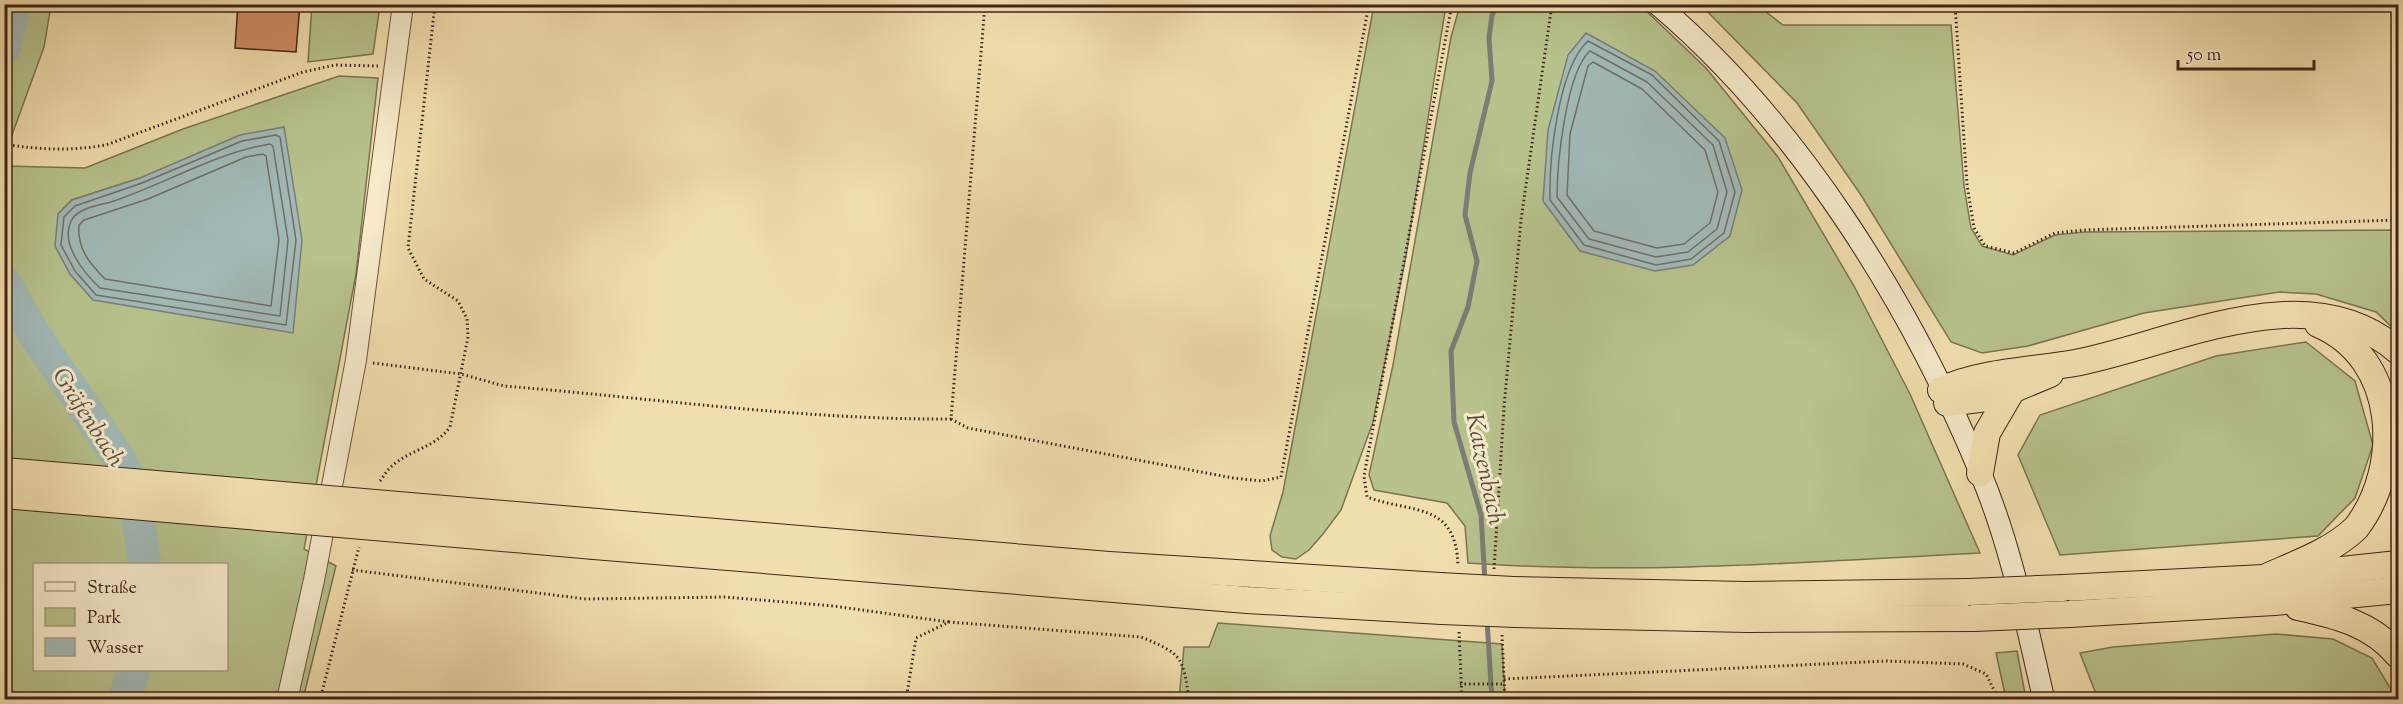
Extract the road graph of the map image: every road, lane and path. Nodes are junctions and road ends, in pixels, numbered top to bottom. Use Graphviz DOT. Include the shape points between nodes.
graph roads {
  1 [pos="403,4"];
  2 [pos="435,4"];
  3 [pos="985,4"];
  4 [pos="1369,4"];
  5 [pos="1452,4"];
  6 [pos="1552,4"];
  7 [pos="1657,4"];
  8 [pos="1955,4"];
  9 [pos="394,67"];
  10 [pos="4,144"];
  11 [pos="2398,220"];
  12 [pos="2287,315"];
  13 [pos="2398,351"];
  14 [pos="356,360"];
  15 [pos="2075,363"];
  16 [pos="461,374"];
  17 [pos="2011,392"];
  18 [pos="1944,397"];
  19 [pos="951,419"];
  20 [pos="4,471"];
  21 [pos="1980,473"];
  22 [pos="4,495"];
  23 [pos="595,534"];
  24 [pos="2398,564"];
  25 [pos="1458,567"];
  26 [pos="352,570"];
  27 [pos="2264,578"];
  28 [pos="2398,590"];
  29 [pos="2274,602"];
  30 [pos="1506,604"];
  31 [pos="1451,618"];
  32 [pos="949,622"];
  33 [pos="2398,656"];
  34 [pos="1504,679"];
  35 [pos="1460,684"];
  36 [pos="1504,684"];
  37 [pos="287,699"];
  38 [pos="906,699"];
  39 [pos="1189,699"];
  40 [pos="1462,699"];
  41 [pos="1505,699"];
  42 [pos="1999,699"];
  43 [pos="2044,699"];
  1 -- 9 [label="street"];
  2 -- 16 [label="path" via="408,248 424,279 464,309 468,337"];
  3 -- 19 [label="path"];
  4 -- 19 [label="path" via="1281,477 1262,481 1233,478 968,428"];
  5 -- 25 [label="path" via="1364,476 1367,496 1421,509 1444,522 1457,543"];
  6 -- 30 [label="path" via="1521,220 1493,557"];
  7 -- 18 [label="main road" via="1742,86 1797,151 1903,314"];
  8 -- 11 [label="path" via="1967,185 1974,228 1985,246 2014,253 2055,233 2084,230"];
  9 -- 10 [label="path" via="335,65 303,72 106,145 76,150"];
  9 -- 14 [label="street"];
  12 -- 13 [label="highway" via="2342,321 2377,336"];
  12 -- 15 [label="highway" via="2230,322"];
  12 -- 27 [label="highway" via="2330,330 2366,360 2385,391 2394,446 2379,498 2356,528 2326,549"];
  14 -- 16 [label="path"];
  14 -- 37 [label="street"];
  15 -- 17 [label="highway"];
  15 -- 18 [label="highway" via="1999,373"];
  16 -- 19 [label="path" via="504,386 776,411"];
  17 -- 18 [label="highway" via="1979,400"];
  17 -- 21 [label="highway" via="1988,433"];
  18 -- 21 [label="main road"];
  20 -- 23 [label="highway, bridge"];
  21 -- 43 [label="main road" via="2015,574"];
  22 -- 23 [label="highway, bridge"];
  23 -- 30 [label="highway, bridge" via="1440,586"];
  23 -- 31 [label="highway"];
  24 -- 27 [label="highway"];
  26 -- 32 [label="path" via="586,599 725,597"];
  27 -- 30 [label="highway, bridge" via="1968,592"];
  28 -- 29 [label="highway"];
  29 -- 30 [label="highway, bridge" via="1974,618 1748,619"];
  29 -- 33 [label="highway" via="2352,621 2383,640"];
  30 -- 31 [label="highway, bridge"];
  30 -- 34 [label="path"];
  31 -- 35 [label="path"];
  32 -- 38 [label="path" via="916,638"];
  32 -- 39 [label="path" via="1141,637 1168,648 1184,663"];
  34 -- 36 [label="path"];
  34 -- 42 [label="path" via="1886,661 1963,664 1986,674"];
  35 -- 36 [label="path"];
  35 -- 40 [label="path"];
  36 -- 41 [label="path"];
}
